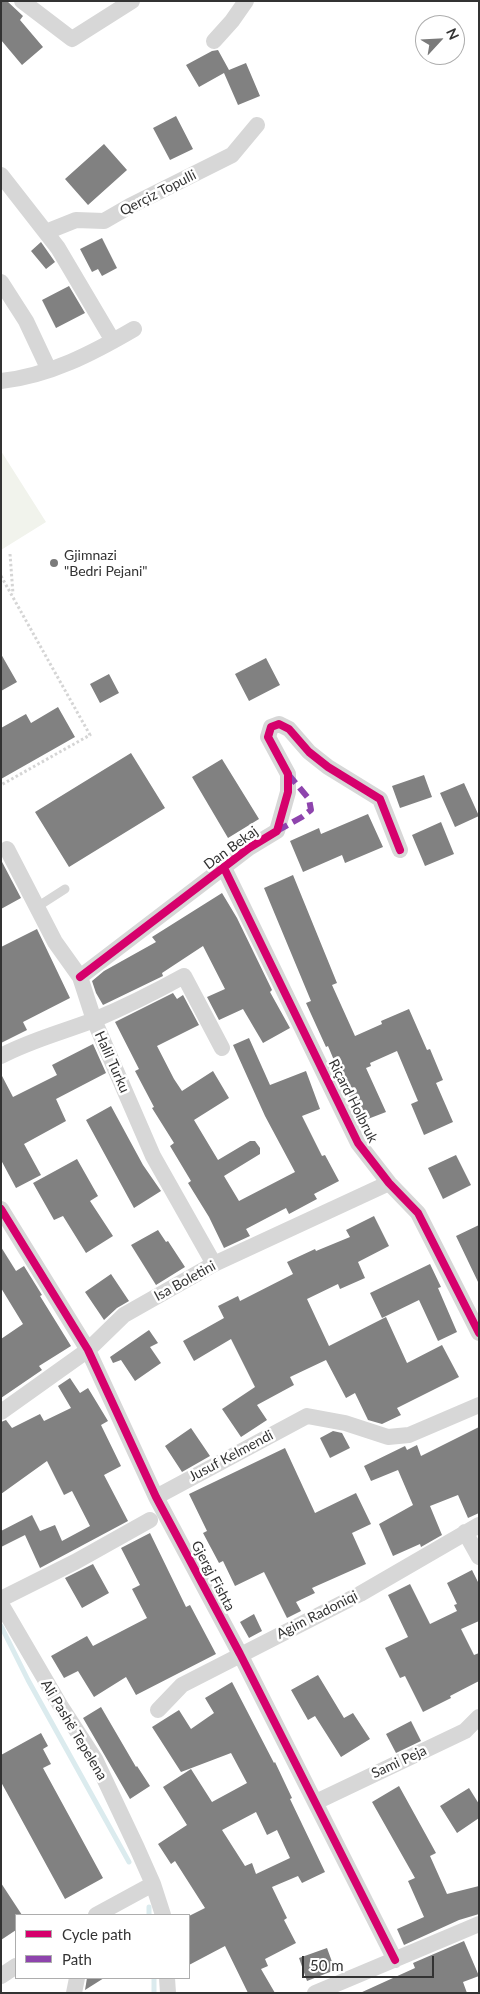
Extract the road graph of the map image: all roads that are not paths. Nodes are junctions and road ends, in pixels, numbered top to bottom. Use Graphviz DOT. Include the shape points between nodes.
graph roads {
  1 [pos="22,1"];
  2 [pos="132,1"];
  3 [pos="246,1"];
  4 [pos="214,41"];
  5 [pos="257,125"];
  6 [pos="1,175"];
  7 [pos="46,232"];
  8 [pos="1,282"];
  9 [pos="134,329"];
  10 [pos="113,341"];
  11 [pos="49,370"];
  12 [pos="1,381"];
  13 [pos="7,849"];
  14 [pos="400,850"];
  15 [pos="224,868"];
  16 [pos="65,889"];
  17 [pos="37,907"];
  18 [pos="80,977"];
  19 [pos="94,1020"];
  20 [pos="222,1048"];
  21 [pos="1,1056"];
  22 [pos="389,1183"];
  23 [pos="1,1210"];
  24 [pos="214,1264"];
  25 [pos="479,1333"];
  26 [pos="88,1350"];
  27 [pos="479,1406"];
  28 [pos="1,1412"];
  29 [pos="156,1496"];
  30 [pos="150,1520"];
  31 [pos="472,1528"];
  32 [pos="479,1557"];
  33 [pos="1,1599"];
  34 [pos="1,1604"];
  35 [pos="240,1654"];
  36 [pos="158,1710"];
  37 [pos="479,1717"];
  38 [pos="316,1802"];
  39 [pos="153,1884"];
  40 [pos="98,1914"];
  41 [pos="162,1914"];
  42 [pos="479,1924"];
  43 [pos="395,1960"];
  44 [pos="15,1967"];
  45 [pos="1,1976"];
  46 [pos="77,1979"];
  47 [pos="167,1979"];
  48 [pos="74,1993"];
  49 [pos="168,1993"];
  50 [pos="315,1993"];
  1 -- 2 [label="street" via="72,39"];
  3 -- 4 [label="street"];
  5 -- 7 [label="street, Qerçiz Topulli" via="232,155 104,221 76,220"];
  6 -- 7 [label="street"];
  7 -- 10 [label="street"];
  8 -- 11 [label="street" via="26,321"];
  9 -- 10 [label="street"];
  10 -- 11 [label="street" via="97,351"];
  11 -- 12 [label="street"];
  13 -- 17 [label="street"];
  14 -- 15 [label="street, Dan Bekaj" via="380,799 328,767 309,752 289,729 279,724 271,727 268,737 288,774 288,792 277,831"];
  15 -- 18 [label="street, Dan Bekaj"];
  15 -- 22 [label="street, Riçard Holbruk" via="358,1143"];
  16 -- 17 [label="lane"];
  17 -- 18 [label="street" via="55,942"];
  18 -- 19 [label="street"];
  19 -- 20 [label="street, Halil Turku" via="184,976"];
  19 -- 21 [label="street" via="19,1046"];
  19 -- 24 [label="street, Halil Turku" via="153,1156"];
  22 -- 24 [label="street, Isa Boletini"];
  22 -- 25 [label="street, Riçard Holbruk" via="418,1213"];
  23 -- 26 [label="street, Gjergj Fishta"];
  24 -- 26 [label="street, Isa Boletini" via="124,1315"];
  26 -- 28 [label="street, Isa Boletini"];
  26 -- 29 [label="street, Gjergj Fishta"];
  27 -- 29 [label="street, Jusuf Kelmendi" via="410,1435 388,1437 345,1423 307,1416"];
  29 -- 35 [label="street, Gjergj Fishta"];
  30 -- 33 [label="street"];
  31 -- 32 [label="street"];
  31 -- 35 [label="street, Agim Radoniqi" via="360,1594"];
  34 -- 39 [label="street, Ali Pashë Tepelena" via="55,1698 95,1758"];
  35 -- 36 [label="street, Agim Radoniqi" via="182,1685"];
  35 -- 38 [label="street, Gjergj Fishta"];
  37 -- 38 [label="street, Sami Peja" via="465,1731"];
  38 -- 43 [label="street, Gjergj Fishta"];
  39 -- 40 [label="street"];
  39 -- 41 [label="street, Ali Pashë Tepelena"];
  42 -- 43 [label="street"];
  43 -- 50 [label="street"];
  44 -- 45 [label="street"];
  46 -- 48 [label="street"];
  47 -- 49 [label="street"];
}
